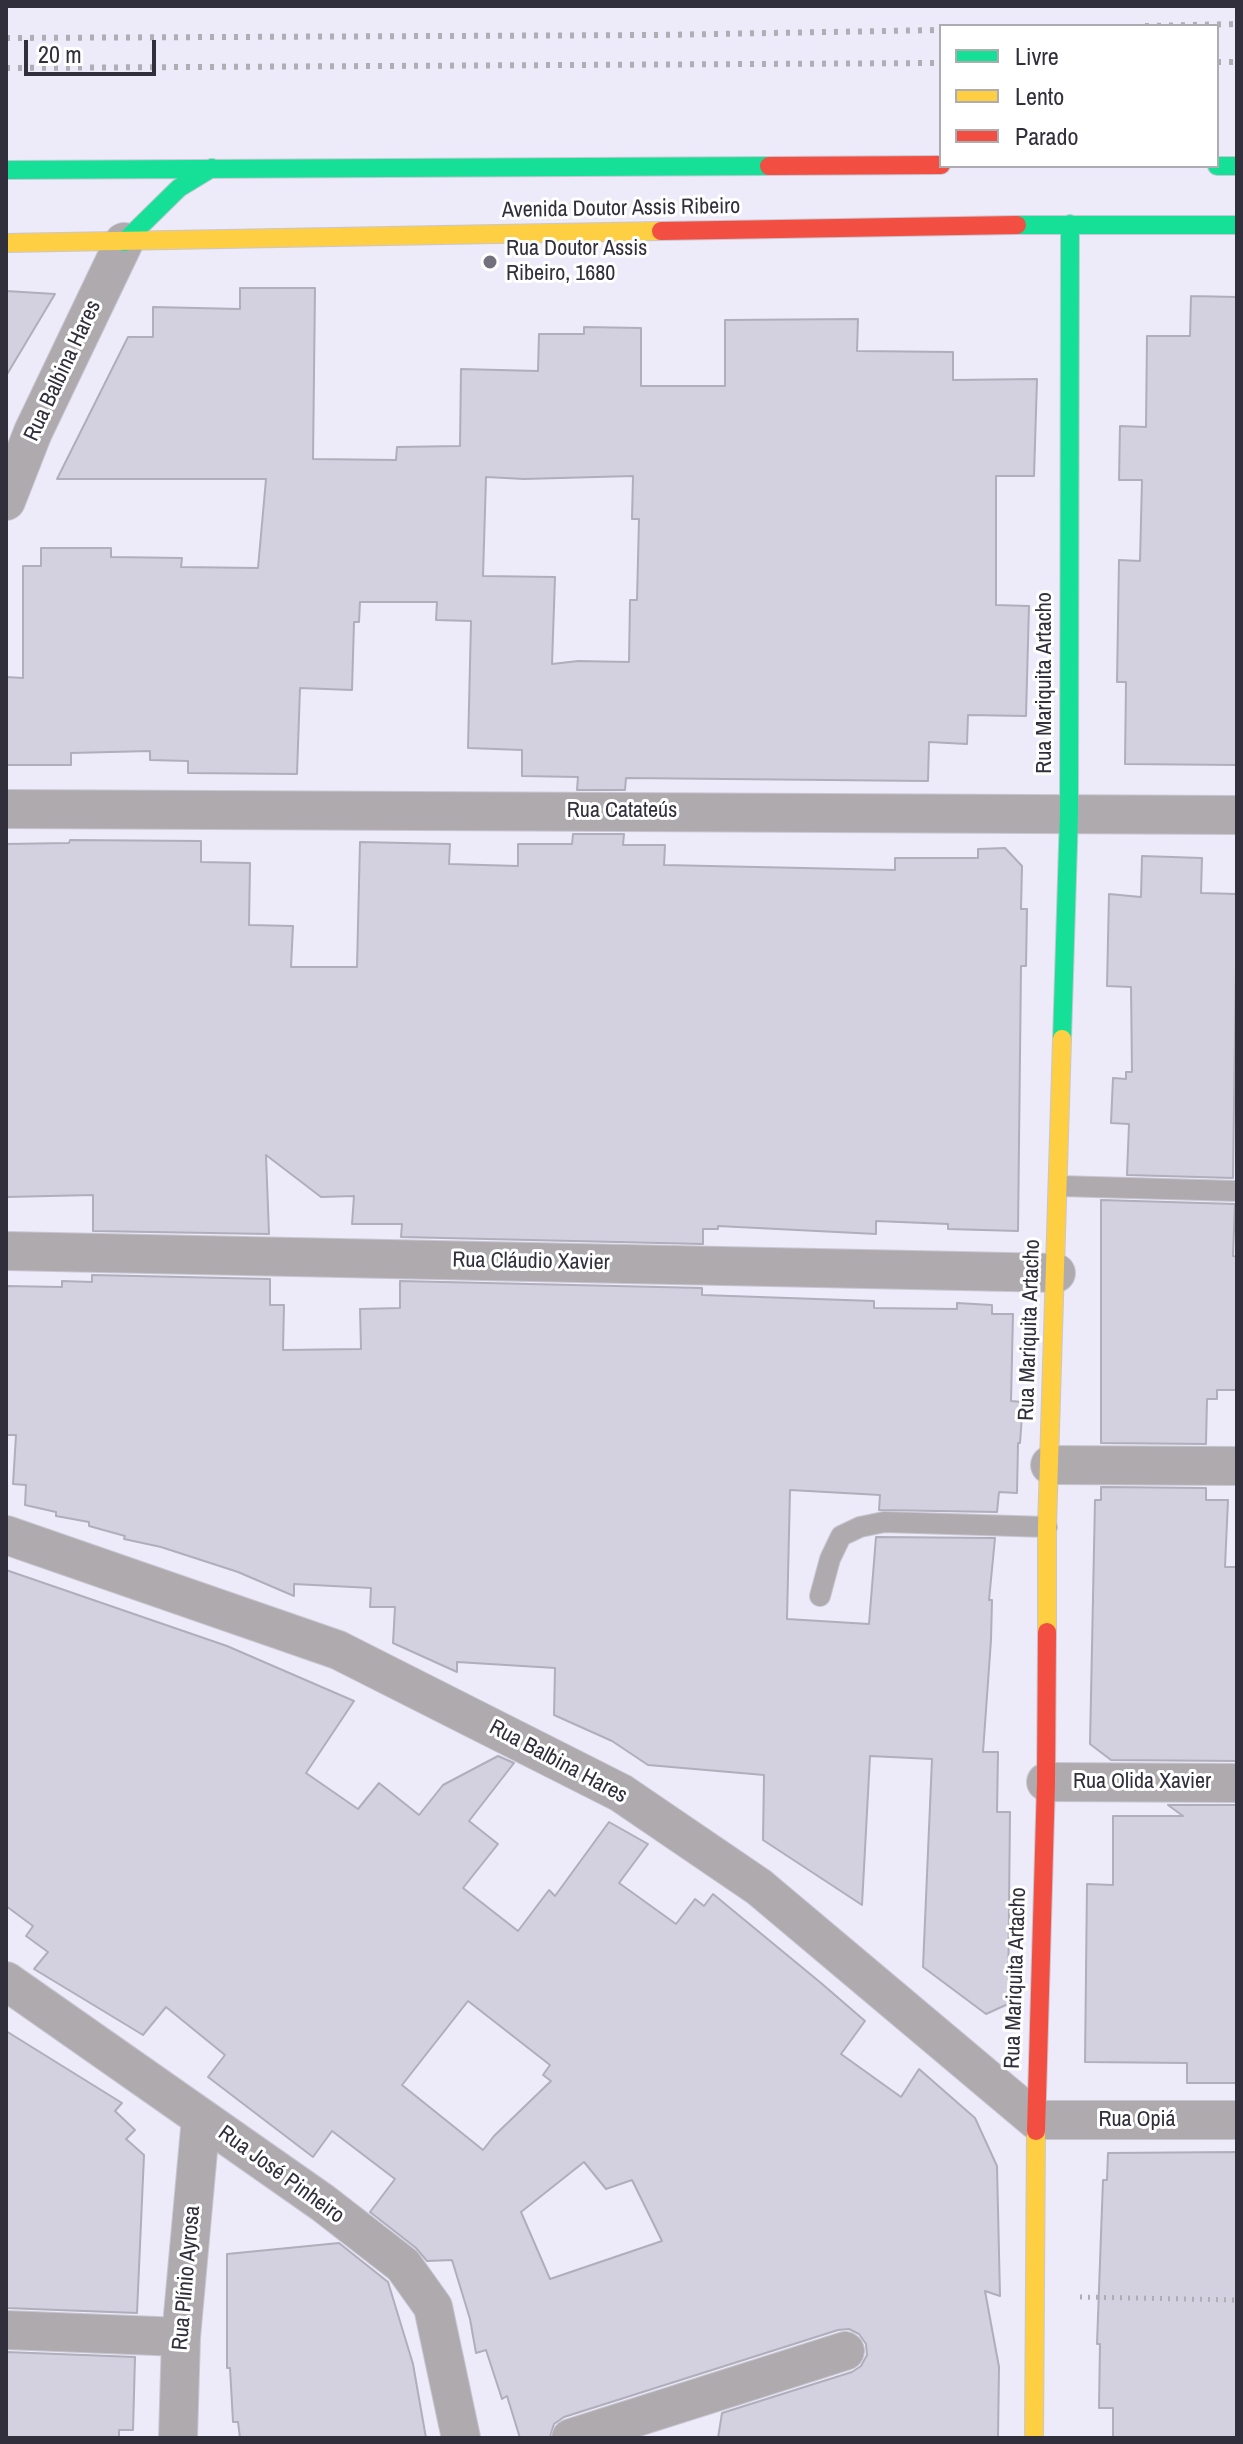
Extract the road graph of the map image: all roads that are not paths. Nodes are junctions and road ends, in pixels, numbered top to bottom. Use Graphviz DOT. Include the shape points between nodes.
graph roads {
  1 [pos="939,165"];
  2 [pos="212,168"];
  3 [pos="6,170"];
  4 [pos="1070,224"];
  5 [pos="1237,225"];
  6 [pos="124,242"];
  7 [pos="6,243"];
  8 [pos="6,501"];
  9 [pos="6,809"];
  10 [pos="1069,813"];
  11 [pos="1237,815"];
  12 [pos="1059,1186"];
  13 [pos="1237,1191"];
  14 [pos="6,1251"];
  15 [pos="1056,1273"];
  16 [pos="1050,1465"];
  17 [pos="1237,1466"];
  18 [pos="1047,1527"];
  19 [pos="6,1535"];
  20 [pos="820,1596"];
  21 [pos="1046,1782"];
  22 [pos="1237,1783"];
  23 [pos="6,1981"];
  24 [pos="201,2118"];
  25 [pos="1036,2120"];
  26 [pos="1237,2120"];
  27 [pos="6,2330"];
  28 [pos="181,2337"];
  29 [pos="845,2351"];
  30 [pos="178,2438"];
  31 [pos="461,2438"];
  32 [pos="571,2438"];
  33 [pos="1034,2438"];
  1 -- 2 [label="main road, Avenida Doutor Assis Ribeiro"];
  2 -- 3 [label="main road, Avenida Doutor Assis Ribeiro"];
  2 -- 6 [label="main road" via="179,188"];
  4 -- 5 [label="main road, Avenida Doutor Assis Ribeiro"];
  4 -- 6 [label="main road, Avenida Doutor Assis Ribeiro"];
  4 -- 10 [label="main road, Rua Mariquita Artacho"];
  6 -- 7 [label="main road, Avenida Doutor Assis Ribeiro"];
  6 -- 8 [label="street, Rua Balbina Hares" via="33,432"];
  9 -- 10 [label="street, Rua Catateús"];
  10 -- 11 [label="street, Rua Catateús"];
  10 -- 12 [label="main road, Rua Mariquita Artacho"];
  12 -- 13 [label="lane"];
  12 -- 15 [label="main road, Rua Mariquita Artacho"];
  14 -- 15 [label="street, Rua Cláudio Xavier"];
  15 -- 16 [label="main road, Rua Mariquita Artacho"];
  16 -- 17 [label="street"];
  16 -- 18 [label="main road, Rua Mariquita Artacho"];
  18 -- 20 [label="lane" via="884,1522 860,1527 841,1536"];
  18 -- 21 [label="main road, Rua Mariquita Artacho"];
  19 -- 25 [label="street, Rua Balbina Hares" via="338,1650 621,1793 759,1887"];
  21 -- 22 [label="street, Rua Olida Xavier"];
  21 -- 25 [label="main road, Rua Mariquita Artacho"];
  23 -- 24 [label="street, Rua José Pinheiro"];
  24 -- 28 [label="street, Rua Plínio Ayrosa"];
  24 -- 31 [label="street, Rua José Pinheiro" via="403,2265 433,2307"];
  25 -- 26 [label="street, Rua Opiá"];
  25 -- 33 [label="main road, Rua Mariquita Artacho"];
  27 -- 28 [label="street"];
  28 -- 30 [label="street, Rua Plínio Ayrosa"];
  29 -- 32 [label="street"];
}
